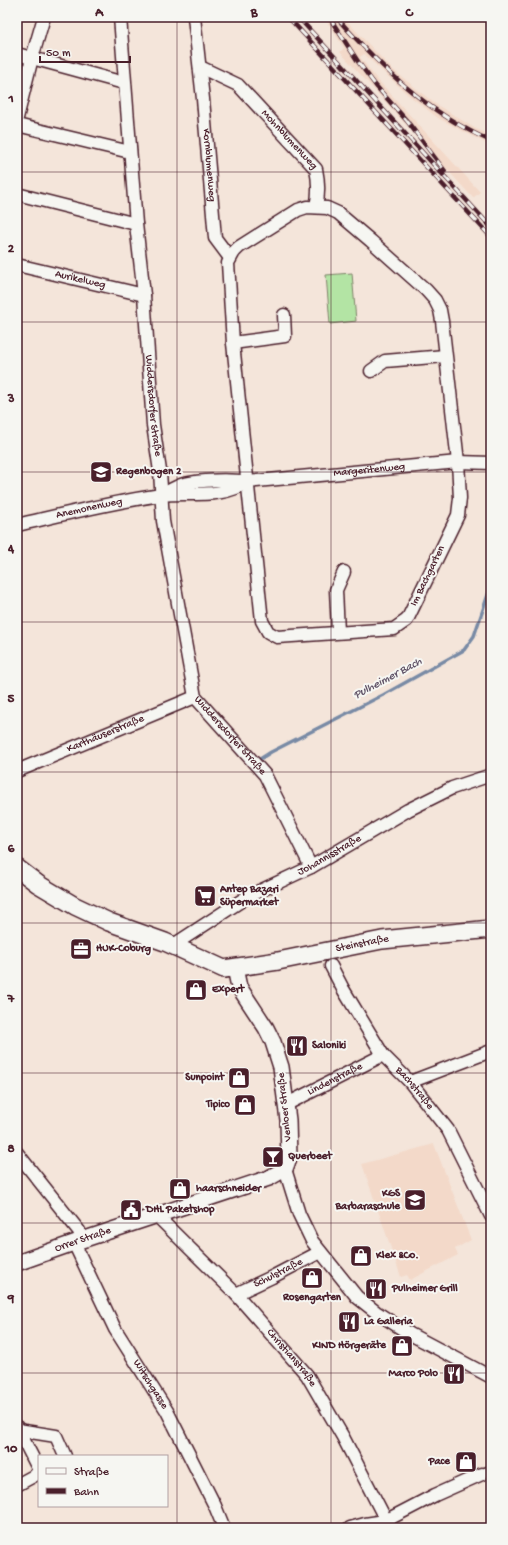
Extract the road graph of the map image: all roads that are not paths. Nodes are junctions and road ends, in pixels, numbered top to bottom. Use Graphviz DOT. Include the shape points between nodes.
graph roads {
  1 [pos="44,17"];
  2 [pos="194,17"];
  3 [pos="122,19"];
  4 [pos="17,54"];
  5 [pos="32,58"];
  6 [pos="200,67"];
  7 [pos="22,73"];
  8 [pos="124,83"];
  9 [pos="17,118"];
  10 [pos="17,125"];
  11 [pos="130,152"];
  12 [pos="17,194"];
  13 [pos="316,207"];
  14 [pos="136,224"];
  15 [pos="230,258"];
  16 [pos="17,265"];
  17 [pos="144,295"];
  18 [pos="284,315"];
  19 [pos="233,343"];
  20 [pos="445,356"];
  21 [pos="371,372"];
  22 [pos="458,462"];
  23 [pos="491,463"];
  24 [pos="247,482"];
  25 [pos="162,495"];
  26 [pos="17,525"];
  27 [pos="344,572"];
  28 [pos="338,632"];
  29 [pos="194,696"];
  30 [pos="17,771"];
  31 [pos="491,775"];
  32 [pos="311,867"];
  33 [pos="17,868"];
  34 [pos="491,929"];
  35 [pos="172,946"];
  36 [pos="331,966"];
  37 [pos="235,968"];
  38 [pos="491,1051"];
  39 [pos="383,1055"];
  40 [pos="410,1082"];
  41 [pos="287,1104"];
  42 [pos="17,1153"];
  43 [pos="285,1169"];
  44 [pos="156,1215"];
  45 [pos="491,1216"];
  46 [pos="78,1241"];
  47 [pos="320,1252"];
  48 [pos="17,1263"];
  49 [pos="236,1294"];
  50 [pos="491,1377"];
  51 [pos="18,1428"];
  52 [pos="65,1455"];
  53 [pos="38,1468"];
  54 [pos="487,1472"];
  55 [pos="38,1474"];
  56 [pos="17,1485"];
  57 [pos="388,1524"];
  58 [pos="224,1528"];
  59 [pos="350,1528"];
  1 -- 5 [label="street"];
  2 -- 6 [label="street"];
  3 -- 8 [label="street, Widdersdorfer Straße"];
  4 -- 5 [label="street"];
  5 -- 7 [label="street"];
  5 -- 8 [label="street"];
  6 -- 13 [label="street, Mohnblumenweg" via="238,85 316,169 319,194"];
  6 -- 15 [label="street, Kornblumenweg" via="215,238"];
  7 -- 9 [label="street"];
  8 -- 11 [label="street, Widdersdorfer Straße"];
  10 -- 11 [label="street"];
  11 -- 14 [label="street, Widdersdorfer Straße"];
  12 -- 14 [label="street"];
  13 -- 15 [label="street" via="298,210 239,247"];
  13 -- 20 [label="street" via="338,213 426,290 440,310"];
  14 -- 17 [label="street, Widdersdorfer Straße"];
  15 -- 19 [label="street" via="228,269"];
  16 -- 17 [label="street, Aurikelweg"];
  17 -- 25 [label="street, Widdersdorfer Straße" via="153,425"];
  18 -- 19 [label="street" via="285,336"];
  19 -- 24 [label="street"];
  20 -- 21 [label="street" via="386,361"];
  20 -- 22 [label="street"];
  22 -- 23 [label="street, Margeritenweg"];
  22 -- 24 [label="street, Margeritenweg"];
  22 -- 28 [label="street, Im Bachgarten" via="458,515 407,620 394,629"];
  24 -- 25 [label="street, Margeritenweg" via="231,479 185,483"];
  24 -- 28 [label="street, Im Bachgarten" via="262,621 268,632 277,637"];
  25 -- 26 [label="street, Anemonenweg"];
  25 -- 29 [label="street, Widdersdorfer Straße" via="163,521"];
  27 -- 28 [label="street" via="336,590"];
  29 -- 30 [label="street, Karthäuserstraße"];
  29 -- 32 [label="street, Widdersdorfer Straße" via="265,775"];
  31 -- 32 [label="street, Johannisstraße" via="452,788 414,806"];
  32 -- 35 [label="street, Johannisstraße" via="247,897"];
  33 -- 35 [label="main road" via="75,906"];
  34 -- 37 [label="main road, Steinstraße" via="382,940"];
  35 -- 37 [label="main road" via="224,969"];
  36 -- 39 [label="street, Bachstraße"];
  37 -- 41 [label="street, Venloer Straße" via="239,987 273,1042 281,1067"];
  38 -- 40 [label="street"];
  39 -- 40 [label="street, Bachstraße"];
  39 -- 41 [label="street, Lindenstraße"];
  40 -- 45 [label="street, Bachstraße" via="448,1130"];
  41 -- 43 [label="street, Venloer Straße" via="290,1158"];
  42 -- 46 [label="street, Witschgasse" via="79,1231"];
  43 -- 44 [label="street, Orrer Straße" via="269,1178"];
  43 -- 47 [label="street" via="299,1214"];
  44 -- 46 [label="street, Orrer Straße"];
  44 -- 49 [label="street, Christianstraße"];
  46 -- 48 [label="street, Orrer Straße"];
  46 -- 58 [label="street, Witschgasse" via="115,1329 167,1411"];
  47 -- 49 [label="street, Schulstraße"];
  47 -- 50 [label="street" via="357,1297 376,1312 410,1334"];
  49 -- 57 [label="street, Christianstraße" via="307,1375 343,1437"];
  51 -- 52 [label="street" via="56,1436"];
  51 -- 53 [label="street"];
  54 -- 57 [label="street" via="435,1495"];
  55 -- 56 [label="street"];
  57 -- 59 [label="street" via="365,1524"];
}
